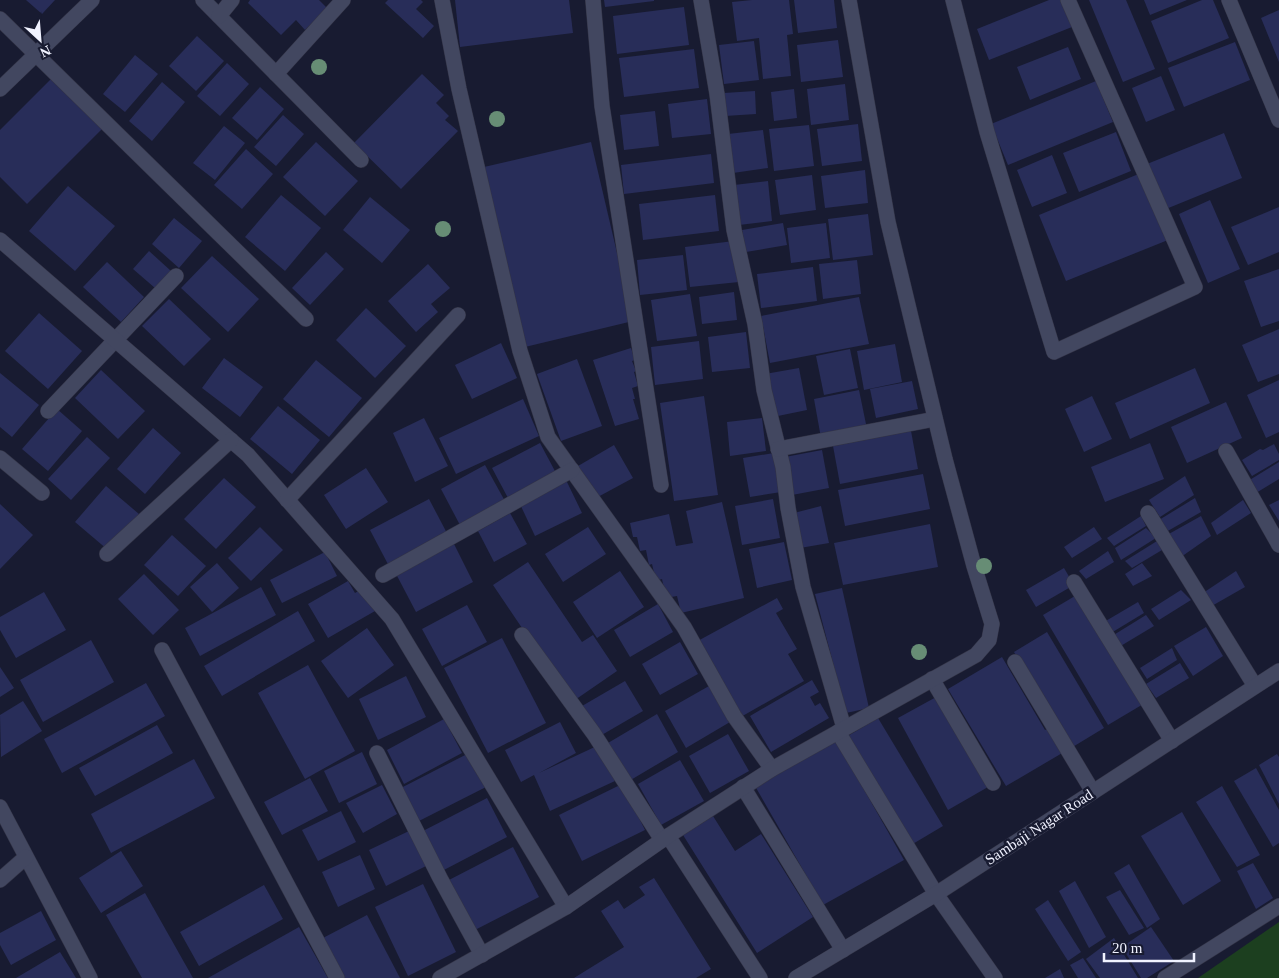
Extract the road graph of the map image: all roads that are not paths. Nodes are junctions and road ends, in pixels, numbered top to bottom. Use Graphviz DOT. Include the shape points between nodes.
graph roads {
  1 [pos="92,0"];
  2 [pos="203,0"];
  3 [pos="232,0"];
  4 [pos="343,0"];
  5 [pos="442,0"];
  6 [pos="593,0"];
  7 [pos="701,0"];
  8 [pos="849,0"];
  9 [pos="953,0"];
  10 [pos="1068,0"];
  11 [pos="1229,0"];
  12 [pos="219,16"];
  13 [pos="0,18"];
  14 [pos="36,54"];
  15 [pos="276,74"];
  16 [pos="0,90"];
  17 [pos="1279,120"];
  18 [pos="361,160"];
  19 [pos="0,240"];
  20 [pos="176,276"];
  21 [pos="458,315"];
  22 [pos="306,319"];
  23 [pos="115,340"];
  24 [pos="48,410"];
  25 [pos="935,418"];
  26 [pos="231,440"];
  27 [pos="778,449"];
  28 [pos="1226,451"];
  29 [pos="0,458"];
  30 [pos="572,470"];
  31 [pos="662,484"];
  32 [pos="42,493"];
  33 [pos="287,500"];
  34 [pos="1148,513"];
  35 [pos="1279,545"];
  36 [pos="106,554"];
  37 [pos="383,575"];
  38 [pos="1074,582"];
  39 [pos="522,635"];
  40 [pos="162,650"];
  41 [pos="1015,662"];
  42 [pos="1279,671"];
  43 [pos="932,679"];
  44 [pos="1255,686"];
  45 [pos="841,730"];
  46 [pos="1172,741"];
  47 [pos="377,753"];
  48 [pos="772,769"];
  49 [pos="992,783"];
  50 [pos="743,787"];
  51 [pos="1093,792"];
  52 [pos="0,807"];
  53 [pos="665,838"];
  54 [pos="26,857"];
  55 [pos="0,880"];
  56 [pos="936,894"];
  57 [pos="1279,906"];
  58 [pos="566,907"];
  59 [pos="843,950"];
  60 [pos="482,954"];
  61 [pos="90,978"];
  62 [pos="337,978"];
  63 [pos="440,978"];
  64 [pos="760,978"];
  65 [pos="796,978"];
  66 [pos="995,978"];
  67 [pos="1165,978"];
  1 -- 14 [label="street"];
  2 -- 12 [label="street"];
  3 -- 12 [label="street"];
  4 -- 15 [label="street"];
  5 -- 30 [label="street" via="459,89 520,351 548,437"];
  6 -- 31 [label="street" via="602,106"];
  7 -- 27 [label="street" via="734,230"];
  8 -- 25 [label="street" via="888,222"];
  9 -- 10 [label="street" via="987,132 1054,352 1195,287"];
  11 -- 17 [label="street"];
  12 -- 15 [label="street"];
  13 -- 14 [label="street"];
  14 -- 16 [label="street"];
  14 -- 22 [label="street"];
  15 -- 18 [label="street"];
  19 -- 23 [label="street"];
  20 -- 23 [label="street"];
  21 -- 33 [label="street"];
  23 -- 24 [label="street"];
  23 -- 26 [label="street"];
  25 -- 27 [label="street"];
  25 -- 43 [label="street" via="992,624 989,640 976,655"];
  26 -- 33 [label="street"];
  26 -- 36 [label="street"];
  27 -- 45 [label="street" via="804,587"];
  28 -- 35 [label="street"];
  29 -- 32 [label="street"];
  30 -- 37 [label="street"];
  30 -- 48 [label="street" via="684,627 734,716"];
  33 -- 58 [label="street" via="392,620"];
  34 -- 44 [label="street"];
  38 -- 46 [label="street"];
  39 -- 53 [label="street"];
  40 -- 62 [label="street"];
  41 -- 51 [label="street"];
  42 -- 44 [label="street, Sambaji Nagar Road"];
  43 -- 45 [label="street"];
  43 -- 49 [label="street"];
  44 -- 46 [label="street, Sambaji Nagar Road"];
  45 -- 48 [label="street"];
  45 -- 56 [label="street"];
  46 -- 51 [label="street, Sambaji Nagar Road"];
  47 -- 60 [label="street"];
  48 -- 50 [label="street"];
  50 -- 53 [label="street"];
  50 -- 59 [label="street"];
  51 -- 56 [label="street, Sambaji Nagar Road"];
  52 -- 54 [label="street"];
  53 -- 58 [label="street"];
  53 -- 64 [label="street"];
  54 -- 55 [label="street"];
  54 -- 61 [label="street"];
  56 -- 59 [label="street, Sambaji Nagar Road"];
  56 -- 66 [label="street"];
  57 -- 67 [label="street"];
  58 -- 60 [label="street"];
  59 -- 65 [label="street, Sambaji Nagar Road"];
  60 -- 63 [label="street"];
}
